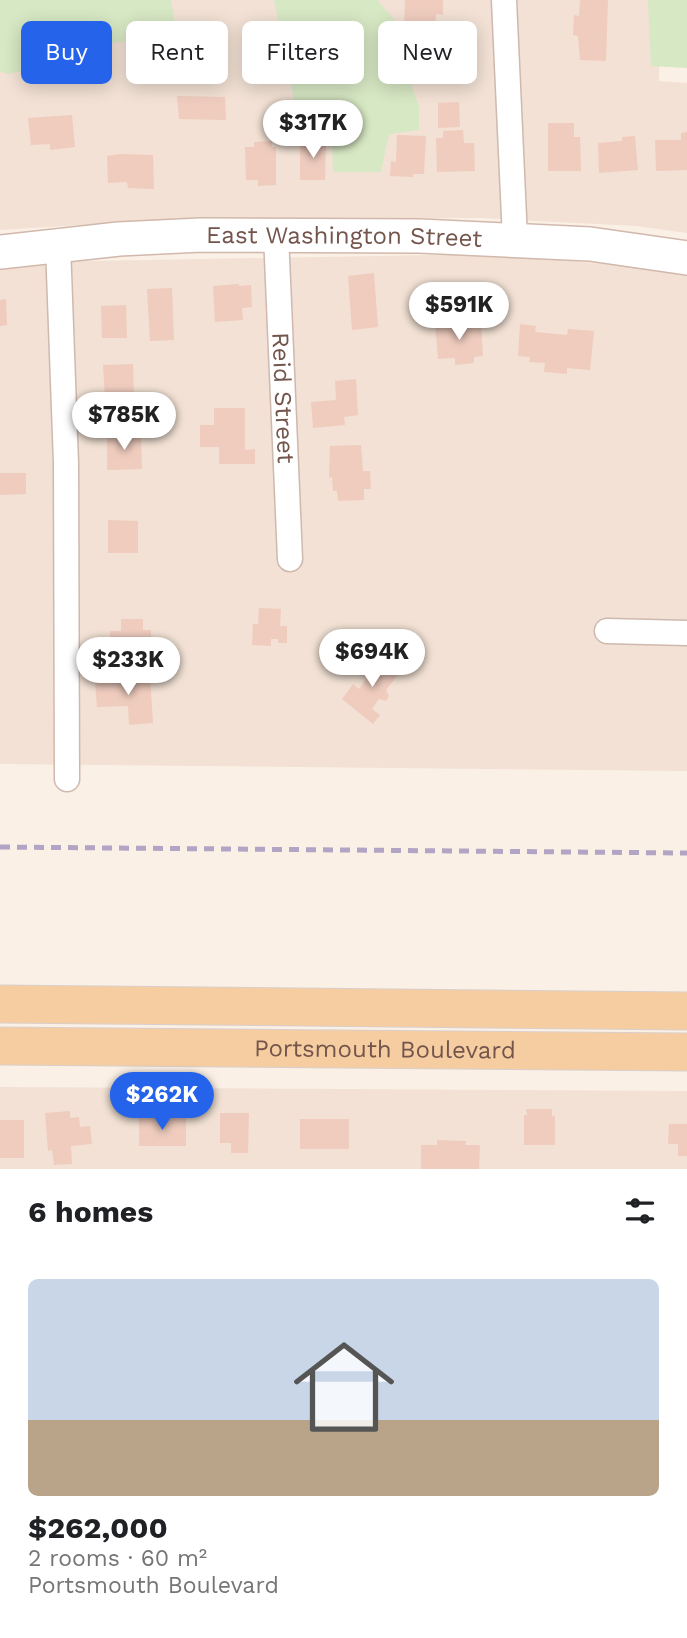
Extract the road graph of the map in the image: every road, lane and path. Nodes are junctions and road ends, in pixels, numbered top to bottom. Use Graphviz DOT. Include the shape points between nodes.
graph roads {
  1 [pos="504,0"];
  2 [pos="276,235"];
  3 [pos="515,239"];
  4 [pos="58,245"];
  5 [pos="0,252"];
  6 [pos="687,258"];
  7 [pos="290,559"];
  8 [pos="607,631"];
  9 [pos="687,633"];
  10 [pos="67,779"];
  11 [pos="0,1004"];
  12 [pos="435,1009"];
  13 [pos="687,1011"];
  14 [pos="0,1046"];
  15 [pos="438,1048"];
  16 [pos="687,1052"];
  1 -- 3 [label="street"];
  2 -- 3 [label="main road, East Washington Street"];
  2 -- 4 [label="main road, East Washington Street" via="174,236"];
  2 -- 7 [label="street, Reid Street"];
  3 -- 6 [label="main road, East Washington Street"];
  4 -- 5 [label="main road, East Washington Street"];
  4 -- 10 [label="street" via="66,463"];
  8 -- 9 [label="street"];
  11 -- 12 [label="main road, Portsmouth Boulevard"];
  12 -- 13 [label="main road, Portsmouth Boulevard"];
  12 -- 15 [label="street"];
  14 -- 15 [label="main road, Portsmouth Boulevard"];
  15 -- 16 [label="main road, Portsmouth Boulevard"];
}
